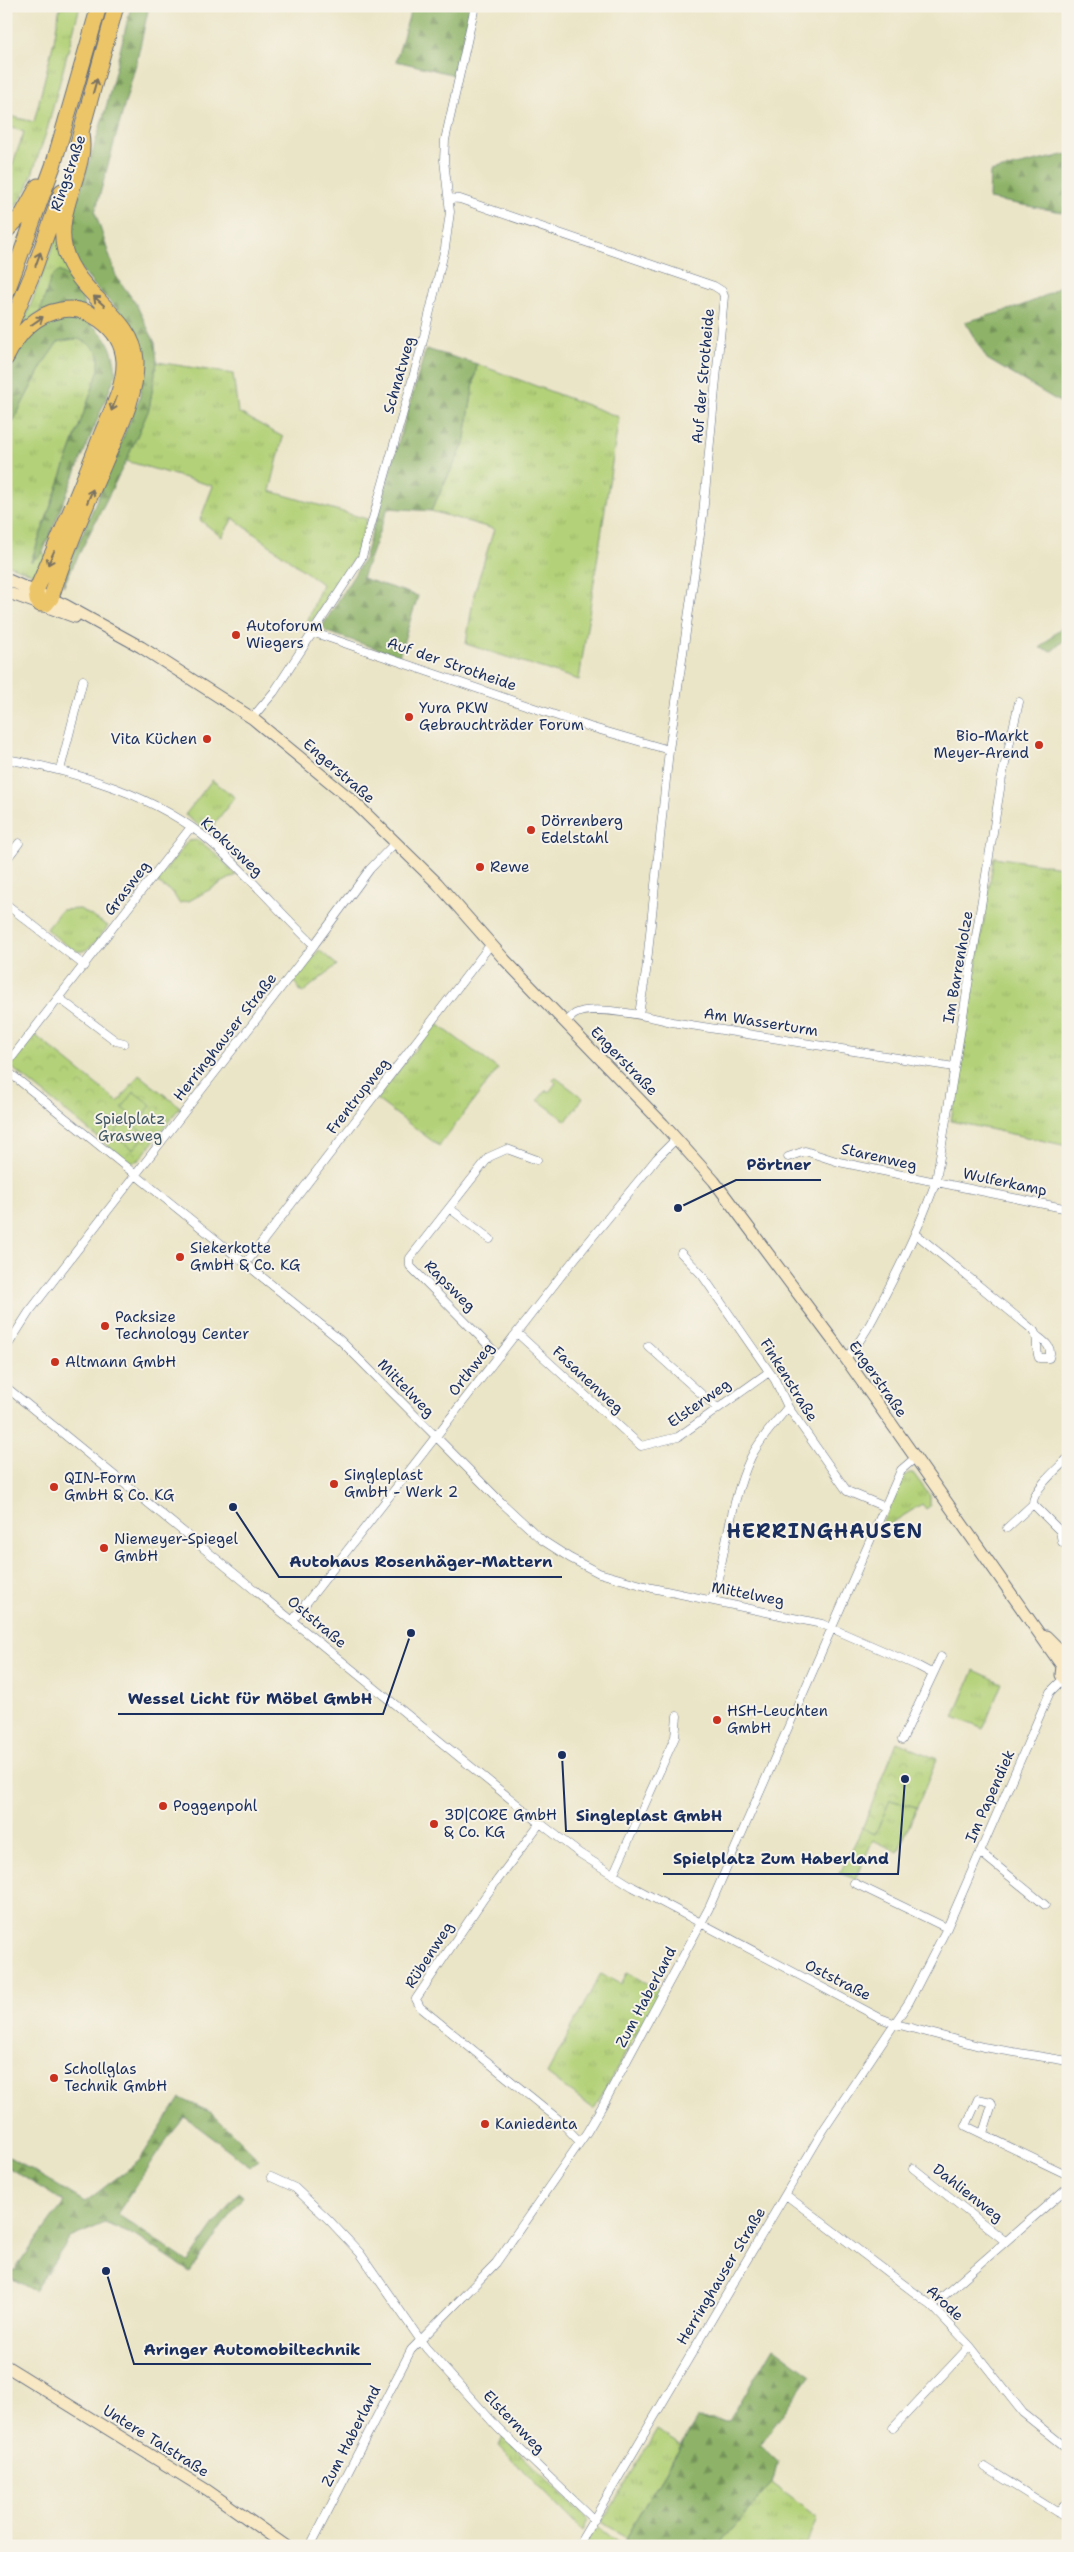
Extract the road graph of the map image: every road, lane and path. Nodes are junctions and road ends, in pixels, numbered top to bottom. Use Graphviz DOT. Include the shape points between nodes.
graph roads {
  1 [pos="99,6"];
  2 [pos="116,6"];
  3 [pos="475,6"];
  4 [pos="69,117"];
  5 [pos="82,133"];
  6 [pos="449,198"];
  7 [pos="6,232"];
  8 [pos="6,294"];
  9 [pos="6,336"];
  10 [pos="6,358"];
  11 [pos="6,579"];
  12 [pos="6,592"];
  13 [pos="42,598"];
  14 [pos="312,632"];
  15 [pos="84,680"];
  16 [pos="1019,702"];
  17 [pos="252,718"];
  18 [pos="669,750"];
  19 [pos="6,759"];
  20 [pos="60,770"];
  21 [pos="191,827"];
  22 [pos="396,842"];
  23 [pos="19,843"];
  24 [pos="6,860"];
  25 [pos="6,904"];
  26 [pos="491,944"];
  27 [pos="314,945"];
  28 [pos="85,966"];
  29 [pos="59,998"];
  30 [pos="639,1014"];
  31 [pos="566,1022"];
  32 [pos="124,1043"];
  33 [pos="6,1065"];
  34 [pos="954,1067"];
  35 [pos="6,1070"];
  36 [pos="676,1139"];
  37 [pos="788,1157"];
  38 [pos="536,1160"];
  39 [pos="134,1176"];
  40 [pos="936,1180"];
  41 [pos="449,1208"];
  42 [pos="1068,1209"];
  43 [pos="916,1234"];
  44 [pos="490,1240"];
  45 [pos="681,1253"];
  46 [pos="246,1264"];
  47 [pos="517,1332"];
  48 [pos="1037,1336"];
  49 [pos="648,1346"];
  50 [pos="6,1348"];
  51 [pos="499,1356"];
  52 [pos="845,1359"];
  53 [pos="769,1372"];
  54 [pos="6,1387"];
  55 [pos="788,1407"];
  56 [pos="717,1408"];
  57 [pos="435,1438"];
  58 [pos="640,1446"];
  59 [pos="915,1458"];
  60 [pos="1068,1458"];
  61 [pos="1033,1504"];
  62 [pos="885,1507"];
  63 [pos="1007,1528"];
  64 [pos="1068,1547"];
  65 [pos="711,1600"];
  66 [pos="293,1620"];
  67 [pos="833,1628"];
  68 [pos="941,1657"];
  69 [pos="1066,1662"];
  70 [pos="932,1674"];
  71 [pos="1065,1682"];
  72 [pos="676,1716"];
  73 [pos="902,1740"];
  74 [pos="540,1823"];
  75 [pos="980,1852"];
  76 [pos="613,1875"];
  77 [pos="854,1883"];
  78 [pos="1045,1905"];
  79 [pos="701,1924"];
  80 [pos="946,1928"];
  81 [pos="896,2024"];
  82 [pos="1068,2061"];
  83 [pos="983,2134"];
  84 [pos="580,2142"];
  85 [pos="913,2168"];
  86 [pos="1068,2175"];
  87 [pos="271,2177"];
  88 [pos="1068,2188"];
  89 [pos="786,2194"];
  90 [pos="1005,2241"];
  91 [pos="932,2306"];
  92 [pos="419,2340"];
  93 [pos="970,2346"];
  94 [pos="6,2366"];
  95 [pos="893,2428"];
  96 [pos="1068,2449"];
  97 [pos="986,2467"];
  98 [pos="1068,2500"];
  99 [pos="1058,2513"];
  100 [pos="1068,2519"];
  101 [pos="594,2520"];
  102 [pos="286,2546"];
  103 [pos="310,2546"];
  104 [pos="578,2546"];
  1 -- 4 [label="highway, Ringstraße"];
  5 -- 2 [label="highway, Ringstraße, one-way"];
  3 -- 6 [label="street, Schnatweg" via="445,140"];
  4 -- 7 [label="highway" via="53,138 30,203"];
  4 -- 8 [label="highway, Ringstraße"];
  9 -- 5 [label="highway, Ringstraße, one-way" via="34,270"];
  13 -- 5 [label="highway, one-way" via="71,541 128,407 136,372 131,341 107,309 87,290 69,263 65,249 66,208 82,154"];
  6 -- 14 [label="street, Schnatweg" via="445,248 421,348 362,556"];
  6 -- 18 [label="street, Auf der Strotheide" via="460,199 714,286 724,296 703,514"];
  10 -- 13 [label="highway, one-way" via="20,334 35,321 63,309 91,314 106,324 122,348 124,362 119,390"];
  11 -- 13 [label="main road, Engerstraße"];
  12 -- 13 [label="main road, Engerstraße"];
  13 -- 17 [label="main road, Engerstraße" via="141,647"];
  14 -- 17 [label="street, Schnatweg" via="274,692"];
  14 -- 18 [label="street, Auf der Strotheide" via="599,730"];
  15 -- 20 [label="street"];
  16 -- 34 [label="street, Im Barrenholze" via="1003,770"];
  17 -- 22 [label="main road, Engerstraße"];
  18 -- 30 [label="street, Auf der Strotheide"];
  19 -- 20 [label="street, Krokusweg"];
  20 -- 21 [label="street, Krokusweg" via="101,782"];
  21 -- 27 [label="street, Krokusweg" via="225,855"];
  21 -- 28 [label="street, Grasweg"];
  22 -- 26 [label="main road, Engerstraße"];
  22 -- 27 [label="street, Herringhauser Straße" via="370,869"];
  23 -- 24 [label="street"];
  25 -- 28 [label="street"];
  26 -- 31 [label="main road, Engerstraße"];
  26 -- 46 [label="street, Frentrupweg"];
  27 -- 39 [label="street, Herringhauser Straße"];
  28 -- 29 [label="street, Grasweg"];
  29 -- 32 [label="street" via="116,1041"];
  29 -- 33 [label="street, Grasweg"];
  30 -- 31 [label="street, Am Wasserturm" via="589,1012 576,1014"];
  30 -- 34 [label="street, Am Wasserturm"];
  31 -- 36 [label="main road, Engerstraße"];
  34 -- 40 [label="street, Im Barrenholze"];
  35 -- 39 [label="street, Mittelweg"];
  36 -- 47 [label="street, Orthweg" via="651,1165"];
  36 -- 52 [label="main road, Engerstraße" via="735,1207"];
  37 -- 40 [label="street, Starenweg" via="804,1150 839,1162 925,1181"];
  38 -- 41 [label="street, Rapsweg" via="507,1149 489,1157"];
  39 -- 46 [label="street, Mittelweg"];
  39 -- 50 [label="street, Herringhauser Straße" via="29,1312"];
  40 -- 42 [label="street, Wulferkamp"];
  40 -- 43 [label="street, Im Barrenholze"];
  41 -- 44 [label="street"];
  41 -- 51 [label="street, Rapsweg" via="410,1258 410,1266"];
  43 -- 48 [label="street"];
  43 -- 52 [label="street, Im Barrenholze" via="869,1325"];
  45 -- 53 [label="street, Finkenstraße" via="702,1275"];
  46 -- 57 [label="street, Mittelweg" via="340,1340"];
  47 -- 51 [label="street, Orthweg"];
  47 -- 58 [label="street, Fasanenweg"];
  49 -- 56 [label="street"];
  51 -- 57 [label="street, Orthweg"];
  52 -- 59 [label="main road, Engerstraße"];
  53 -- 55 [label="street, Finkenstraße"];
  53 -- 56 [label="street, Elsterweg"];
  54 -- 66 [label="street, Oststraße"];
  55 -- 62 [label="street, Finkenstraße" via="847,1491"];
  55 -- 65 [label="street" via="759,1444 749,1463"];
  56 -- 58 [label="street, Elsterweg" via="678,1437"];
  57 -- 65 [label="street, Mittelweg" via="542,1540 570,1558 599,1573"];
  57 -- 66 [label="street, Orthweg"];
  59 -- 62 [label="street, Zum Haberland" via="901,1470"];
  59 -- 69 [label="main road, Engerstraße" via="1026,1613"];
  60 -- 61 [label="street" via="1034,1495"];
  61 -- 63 [label="street"];
  61 -- 64 [label="street" via="1060,1530 1062,1542"];
  62 -- 67 [label="street, Zum Haberland"];
  65 -- 67 [label="street, Mittelweg"];
  66 -- 74 [label="street, Oststraße"];
  67 -- 70 [label="street"];
  67 -- 79 [label="street, Zum Haberland"];
  68 -- 70 [label="street"];
  69 -- 71 [label="main road"];
  70 -- 73 [label="street"];
  71 -- 75 [label="street, Im Papendiek" via="1050,1692"];
  72 -- 76 [label="street" via="675,1737"];
  74 -- 76 [label="street, Oststraße"];
  74 -- 84 [label="street, Rübenweg" via="484,1898 416,1999 420,2007 558,2118"];
  75 -- 78 [label="street"];
  75 -- 80 [label="street, Im Papendiek"];
  76 -- 79 [label="street, Oststraße"];
  77 -- 80 [label="street"];
  79 -- 81 [label="street, Oststraße"];
  79 -- 84 [label="street, Zum Haberland"];
  80 -- 81 [label="street, Im Papendiek"];
  81 -- 82 [label="street, Oststraße" via="983,2047"];
  81 -- 89 [label="street, Herringhauser Straße" via="833,2115"];
  83 -- 83 [label="street" via="966,2126 978,2098 992,2105"];
  83 -- 86 [label="street"];
  84 -- 92 [label="street, Zum Haberland" via="496,2263"];
  85 -- 90 [label="street, Dahlienweg"];
  87 -- 92 [label="street" via="294,2188 360,2253"];
  88 -- 90 [label="street, Dahlienweg"];
  89 -- 91 [label="street, Arode"];
  89 -- 101 [label="street, Herringhauser Straße"];
  90 -- 91 [label="street, Dahlienweg"];
  91 -- 93 [label="street, Arode"];
  92 -- 101 [label="street, Elsternweg" via="498,2428"];
  92 -- 103 [label="street, Zum Haberland"];
  93 -- 95 [label="street"];
  93 -- 96 [label="street, Arode" via="1023,2413"];
  94 -- 102 [label="main road, Untere Talstraße" via="208,2491"];
  97 -- 99 [label="street"];
  98 -- 99 [label="street"];
  99 -- 100 [label="street"];
  101 -- 104 [label="street, Herringhauser Straße"];
}
